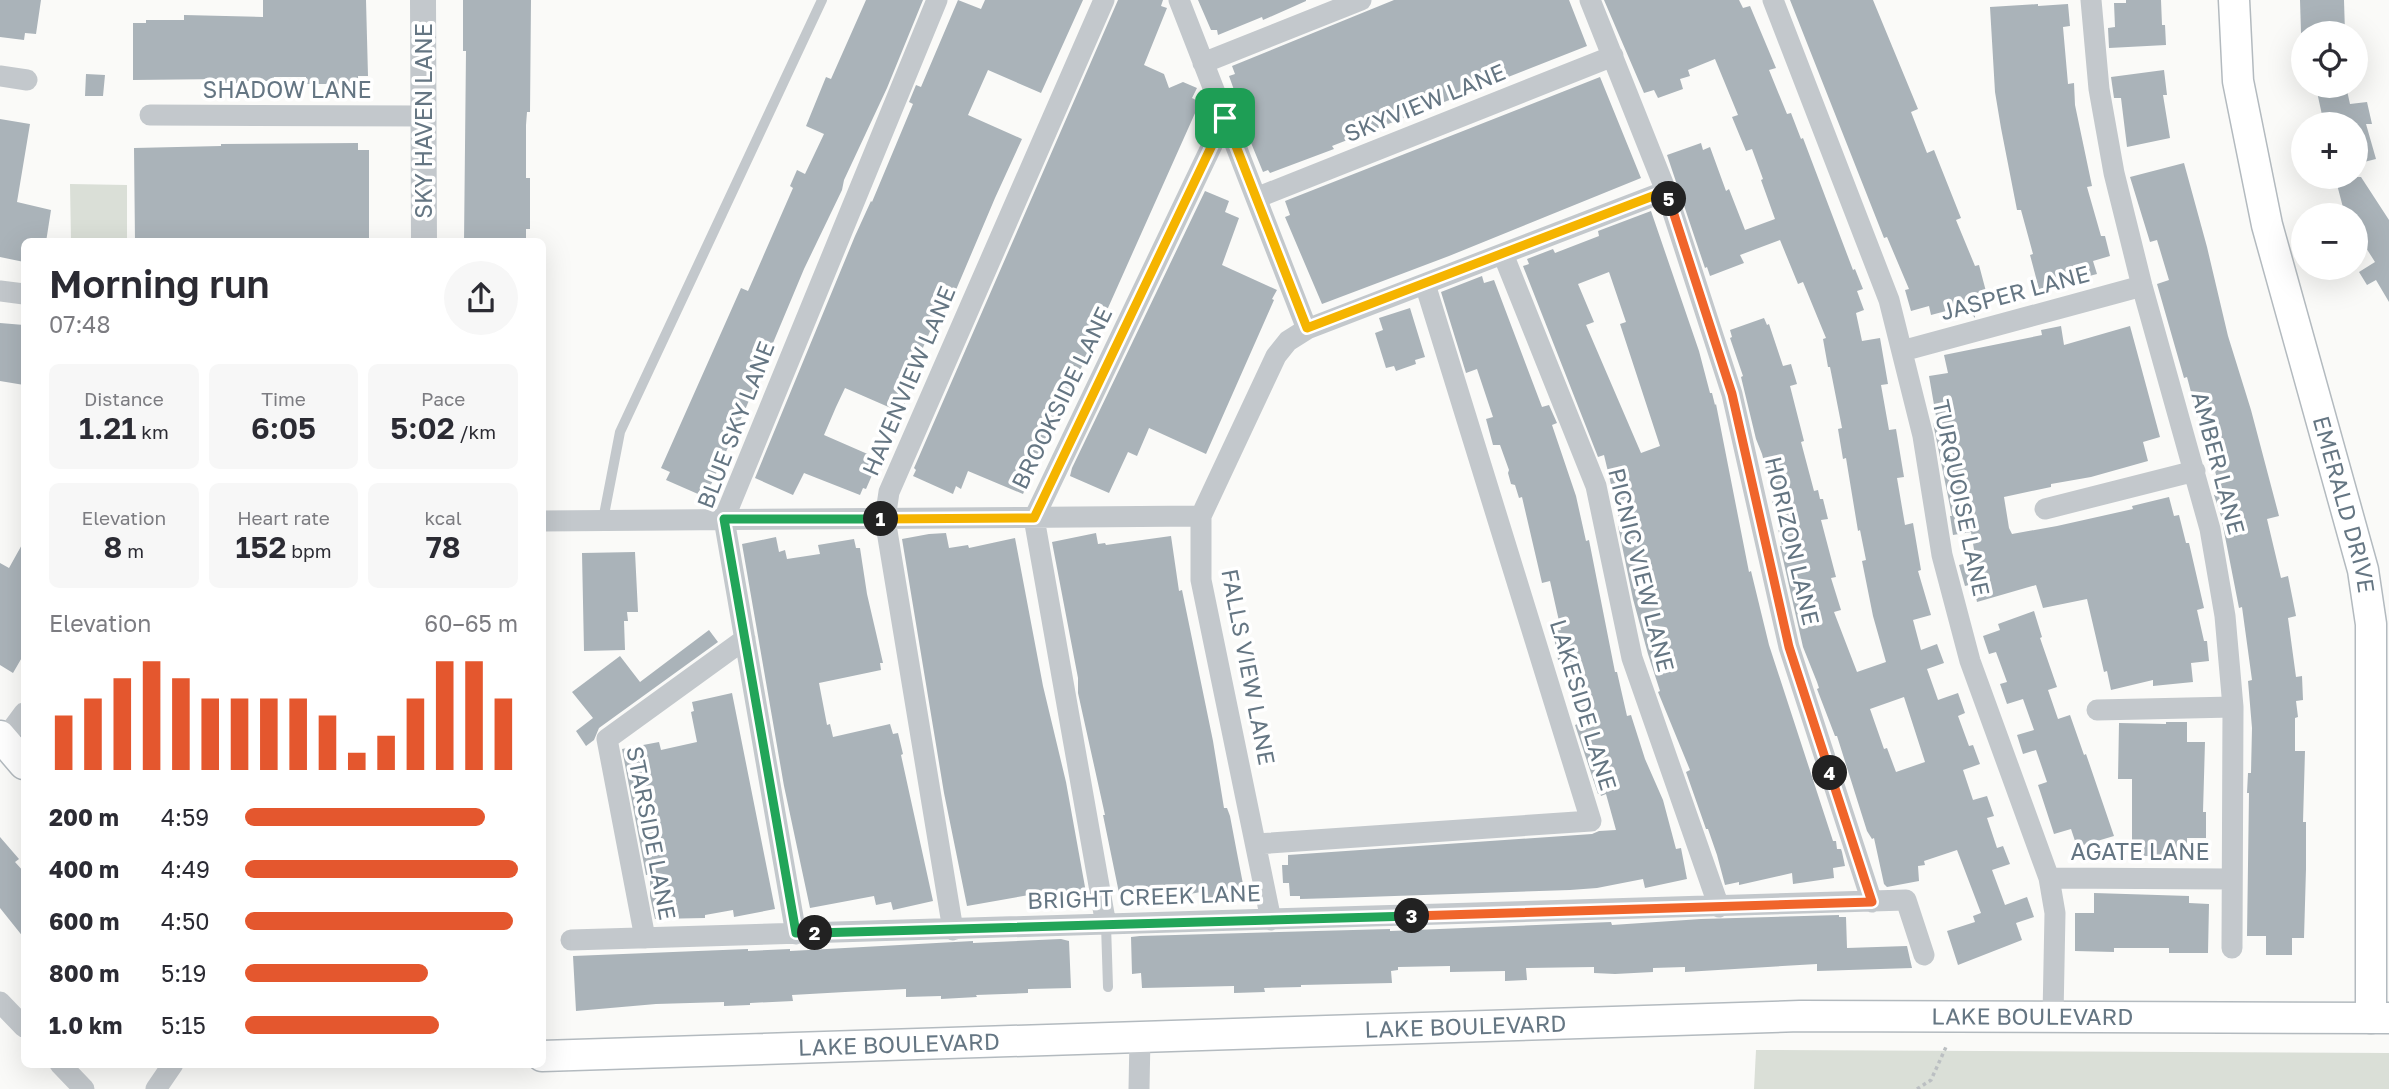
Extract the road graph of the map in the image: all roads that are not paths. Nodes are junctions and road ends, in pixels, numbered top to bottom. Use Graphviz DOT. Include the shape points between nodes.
graph roads {
  1 [pos="423,0"];
  2 [pos="822,0"];
  3 [pos="937,0"];
  4 [pos="1104,0"];
  5 [pos="1179,0"];
  6 [pos="1361,0"];
  7 [pos="1590,0"];
  8 [pos="1773,0"];
  9 [pos="2091,0"];
  10 [pos="2234,0"];
  11 [pos="1613,56"];
  12 [pos="1203,64"];
  13 [pos="0,76"];
  14 [pos="27,80"];
  15 [pos="150,115"];
  16 [pos="424,116"];
  17 [pos="1225,118"];
  18 [pos="1666,191"];
  19 [pos="1256,198"];
  20 [pos="424,238"];
  21 [pos="1503,254"];
  22 [pos="1425,284"];
  23 [pos="2142,286"];
  24 [pos="0,291"];
  25 [pos="21,294"];
  26 [pos="1307,328"];
  27 [pos="1902,351"];
  28 [pos="2195,471"];
  29 [pos="2045,509"];
  30 [pos="1201,516"];
  31 [pos="1034,518"];
  32 [pos="724,519"];
  33 [pos="885,519"];
  34 [pos="603,520"];
  35 [pos="546,521"];
  36 [pos="745,639"];
  37 [pos="2233,708"];
  38 [pos="2097,710"];
  39 [pos="21,716"];
  40 [pos="2,738"];
  41 [pos="21,760"];
  42 [pos="1256,844"];
  43 [pos="2049,878"];
  44 [pos="2231,879"];
  45 [pos="1872,902"];
  46 [pos="1719,907"];
  47 [pos="1271,920"];
  48 [pos="1106,925"];
  49 [pos="953,930"];
  50 [pos="796,933"];
  51 [pos="645,939"];
  52 [pos="571,940"];
  53 [pos="2232,948"];
  54 [pos="1924,955"];
  55 [pos="1108,987"];
  56 [pos="0,1002"];
  57 [pos="2053,1016"];
  58 [pos="2380,1018"];
  59 [pos="21,1024"];
  60 [pos="1140,1037"];
  61 [pos="546,1056"];
  62 [pos="64,1068"];
  63 [pos="170,1068"];
  64 [pos="84,1089"];
  65 [pos="156,1089"];
  66 [pos="1139,1089"];
  1 -- 16 [label="street, SKY HAVEN LANE"];
  2 -- 34 [label="lane" via="620,432"];
  3 -- 32 [label="street, BLUE SKY LANE"];
  4 -- 33 [label="street, HAVENVIEW LANE" via="889,492"];
  5 -- 12 [label="street"];
  6 -- 12 [label="street"];
  7 -- 11 [label="street, HORIZON LANE"];
  8 -- 27 [label="street, TURQUOISE LANE" via="1889,300"];
  9 -- 23 [label="street, AMBER LANE" via="2099,89"];
  10 -- 58 [label="main road, EMERALD DRIVE" via="2238,81 2267,225 2363,570 2371,624"];
  11 -- 18 [label="street, HORIZON LANE"];
  11 -- 19 [label="street, SKYVIEW LANE"];
  12 -- 17 [label="street"];
  13 -- 14 [label="street"];
  15 -- 16 [label="street, SHADOW LANE"];
  16 -- 20 [label="street, SKY HAVEN LANE"];
  17 -- 19 [label="street"];
  17 -- 31 [label="street, BROOKSIDE LANE"];
  18 -- 21 [label="street, FALLS VIEW LANE"];
  18 -- 45 [label="street, HORIZON LANE" via="1732,394 1789,647"];
  19 -- 26 [label="street"];
  21 -- 22 [label="street, FALLS VIEW LANE"];
  21 -- 46 [label="street, PICNIC VIEW LANE" via="1596,486 1632,658"];
  22 -- 26 [label="street, FALLS VIEW LANE"];
  22 -- 42 [label="street, LAKESIDE LANE" via="1591,821"];
  23 -- 27 [label="street, JASPER LANE"];
  23 -- 28 [label="street, AMBER LANE"];
  24 -- 25 [label="street"];
  26 -- 30 [label="street, FALLS VIEW LANE" via="1276,356"];
  27 -- 43 [label="street, TURQUOISE LANE" via="1923,436 1942,555 1970,661"];
  28 -- 29 [label="street"];
  28 -- 37 [label="street, AMBER LANE" via="2225,617"];
  30 -- 31 [label="street"];
  30 -- 42 [label="street, FALLS VIEW LANE" via="1201,580"];
  31 -- 33 [label="street"];
  31 -- 48 [label="street, BROOKSIDE LANE"];
  32 -- 33 [label="street"];
  32 -- 34 [label="street"];
  32 -- 36 [label="street, BLUE SKY LANE"];
  33 -- 49 [label="street, HAVENVIEW LANE"];
  34 -- 35 [label="street"];
  36 -- 50 [label="street, BLUE SKY LANE"];
  36 -- 51 [label="street, STARSIDE LANE" via="607,739"];
  37 -- 38 [label="street"];
  37 -- 44 [label="street, AMBER LANE"];
  39 -- 40 [label="street"];
  40 -- 41 [label="main road"];
  42 -- 47 [label="street, FALLS VIEW LANE"];
  43 -- 44 [label="street, AGATE LANE"];
  43 -- 57 [label="street, TURQUOISE LANE" via="2055,913"];
  44 -- 53 [label="street, AMBER LANE"];
  45 -- 46 [label="street, BRIGHT CREEK LANE"];
  45 -- 54 [label="street, BRIGHT CREEK LANE" via="1906,900"];
  46 -- 47 [label="street, BRIGHT CREEK LANE"];
  47 -- 48 [label="street, BRIGHT CREEK LANE"];
  48 -- 49 [label="street, BRIGHT CREEK LANE"];
  48 -- 55 [label="lane"];
  49 -- 50 [label="street, BRIGHT CREEK LANE"];
  50 -- 51 [label="street, BRIGHT CREEK LANE"];
  51 -- 52 [label="street, BRIGHT CREEK LANE"];
  56 -- 59 [label="street"];
  57 -- 58 [label="main road, LAKE BOULEVARD"];
  57 -- 60 [label="main road, LAKE BOULEVARD" via="1800,1016"];
  60 -- 61 [label="main road, LAKE BOULEVARD"];
  60 -- 66 [label="street"];
  62 -- 64 [label="street"];
  63 -- 65 [label="street"];
}
